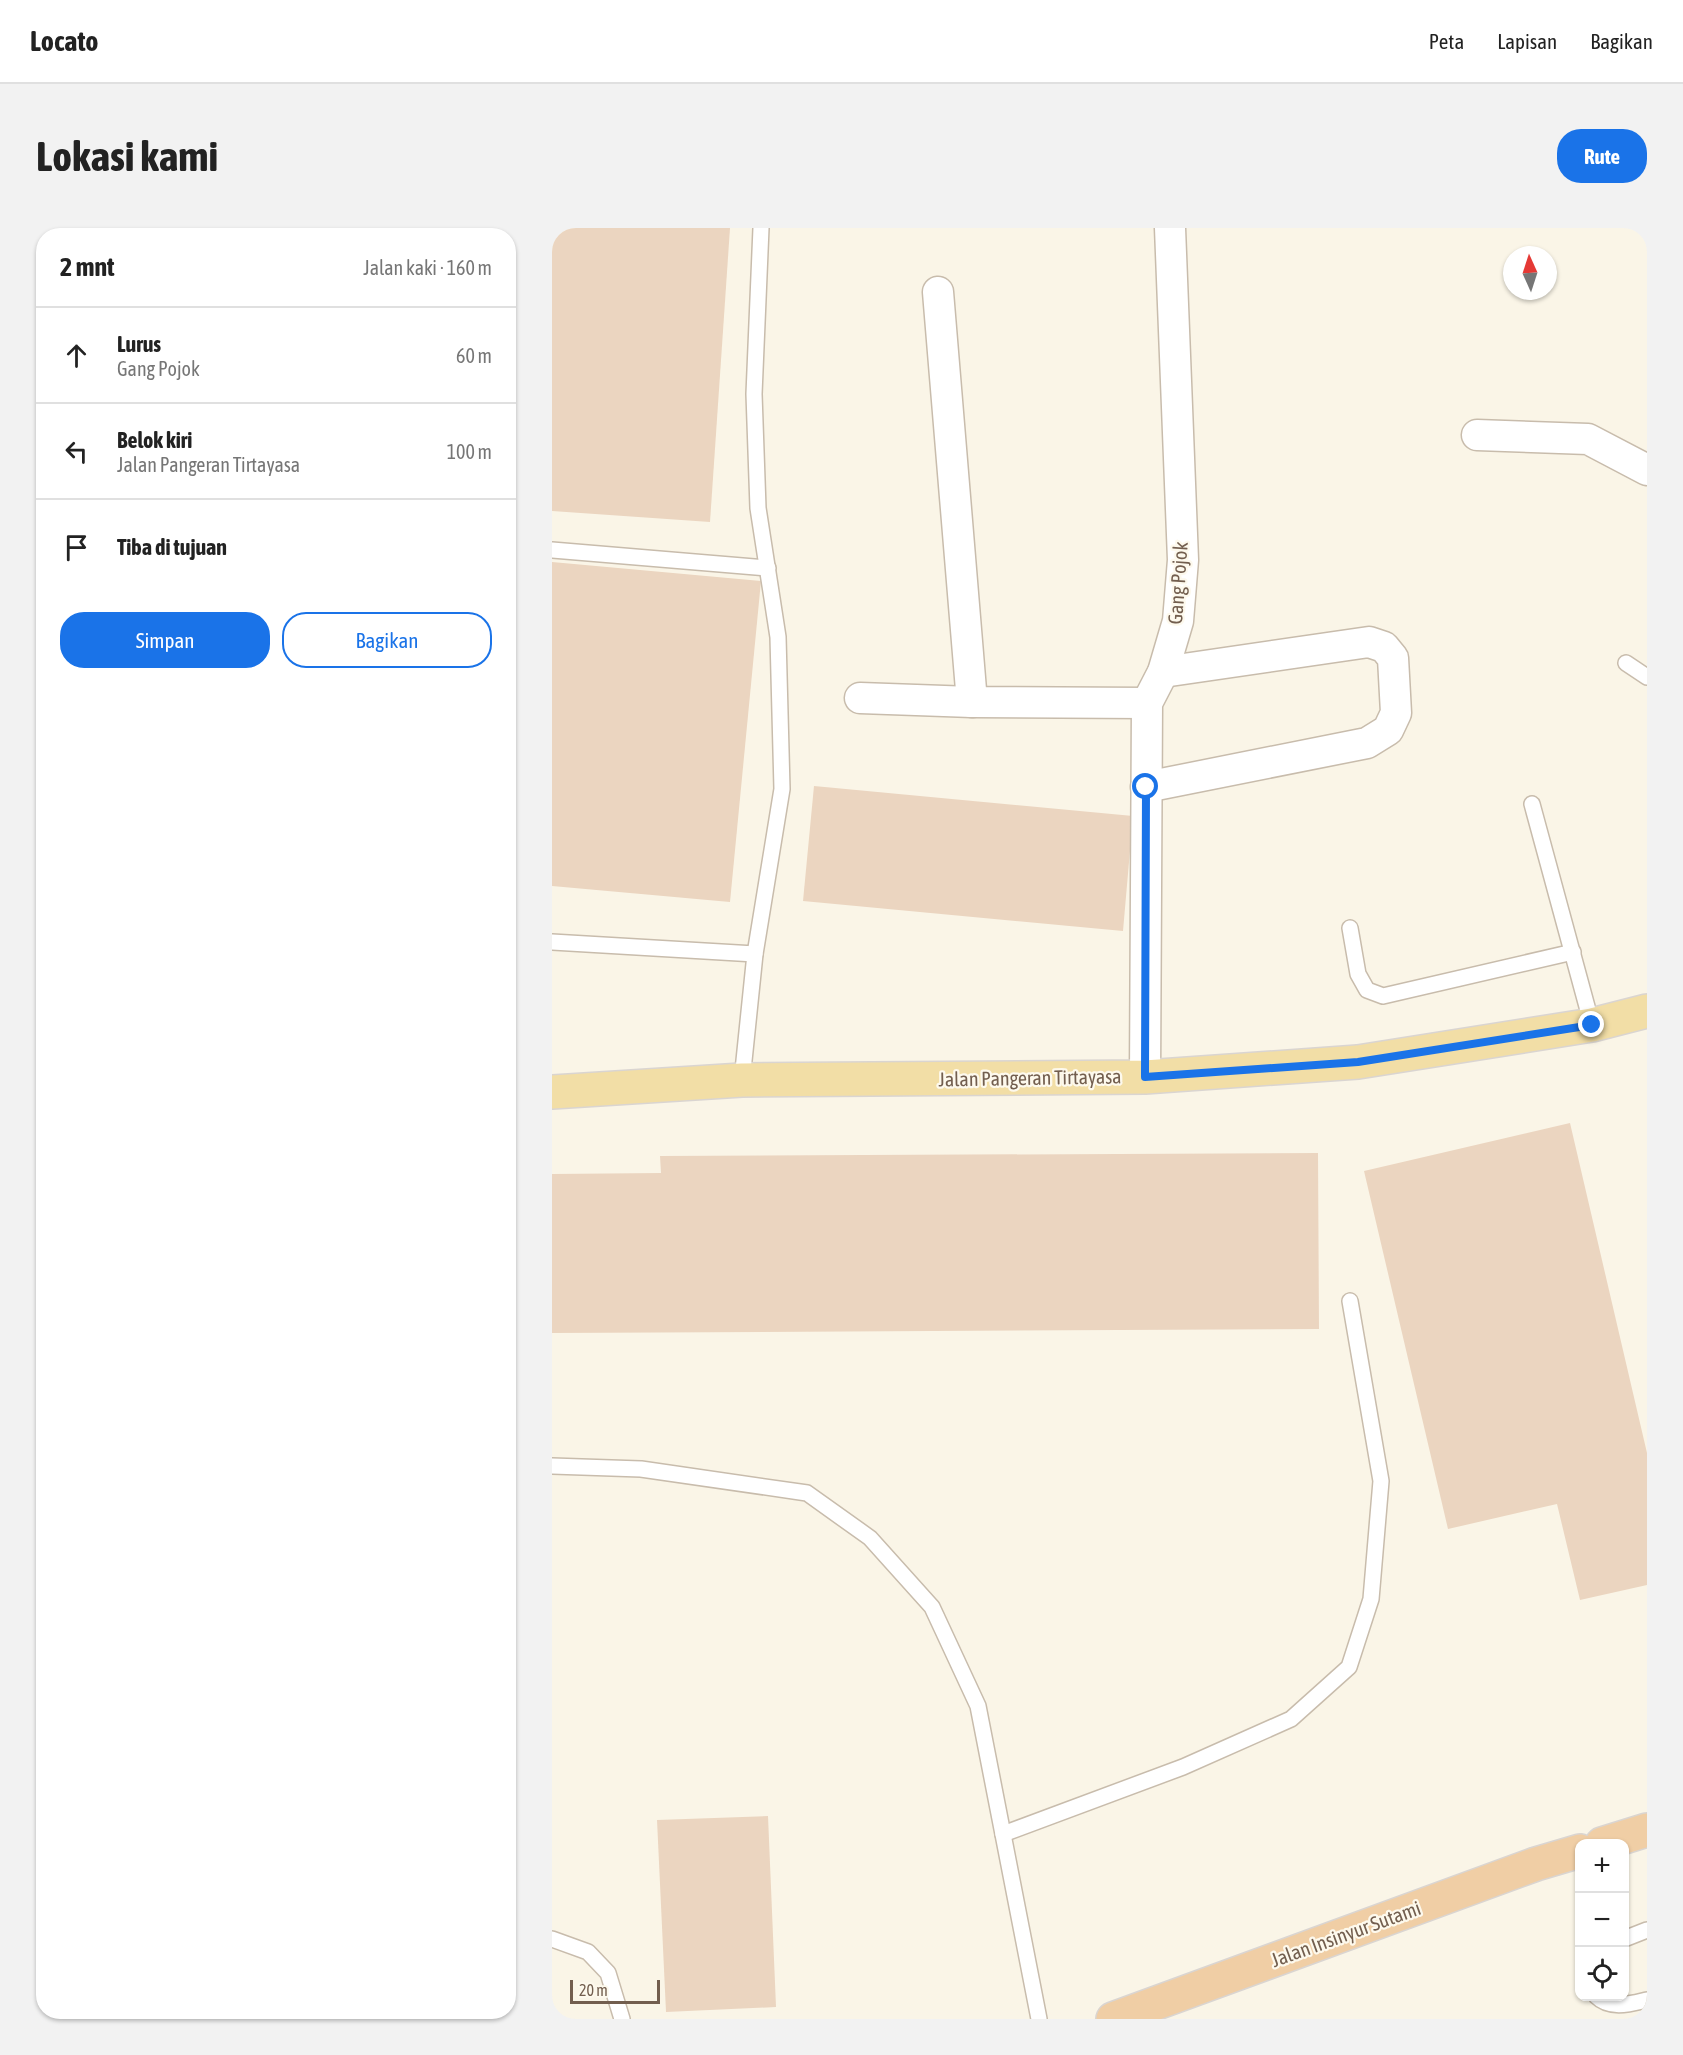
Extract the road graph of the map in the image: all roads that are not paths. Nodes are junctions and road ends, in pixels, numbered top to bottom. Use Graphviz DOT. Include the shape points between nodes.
graph roads {
  1 [pos="761,228"];
  2 [pos="1170,228"];
  3 [pos="938,292"];
  4 [pos="1477,435"];
  5 [pos="1647,470"];
  6 [pos="552,550"];
  7 [pos="768,568"];
  8 [pos="1626,663"];
  9 [pos="1163,672"];
  10 [pos="1647,677"];
  11 [pos="860,698"];
  12 [pos="972,702"];
  13 [pos="1147,703"];
  14 [pos="1146,787"];
  15 [pos="1532,804"];
  16 [pos="1350,928"];
  17 [pos="552,942"];
  18 [pos="1573,952"];
  19 [pos="755,954"];
  20 [pos="1647,1011"];
  21 [pos="1592,1025"];
  22 [pos="1145,1077"];
  23 [pos="742,1080"];
  24 [pos="552,1092"];
  25 [pos="1350,1301"];
  26 [pos="552,1467"];
  27 [pos="1647,1830"];
  28 [pos="1003,1834"];
  29 [pos="1618,1839"];
  30 [pos="1575,1852"];
  31 [pos="1647,1930"];
  32 [pos="1629,1937"];
  33 [pos="552,1939"];
  34 [pos="1647,2000"];
  35 [pos="1600,2001"];
  36 [pos="622,2019"];
  37 [pos="1040,2019"];
  38 [pos="1113,2019"];
  1 -- 7 [label="lane" via="753,394 758,508"];
  2 -- 9 [label="street, Gang Pojok" via="1183,560 1178,621"];
  3 -- 12 [label="street"];
  4 -- 5 [label="street" via="1588,439"];
  6 -- 7 [label="lane"];
  7 -- 19 [label="lane" via="778,637 782,789"];
  8 -- 10 [label="lane"];
  9 -- 13 [label="street, Gang Pojok"];
  9 -- 14 [label="street" via="1370,642 1384,647 1393,658 1396,713 1388,730 1367,743"];
  11 -- 12 [label="street"];
  12 -- 13 [label="street"];
  13 -- 14 [label="street, Gang Pojok"];
  14 -- 22 [label="street, Gang Pojok"];
  15 -- 18 [label="lane"];
  16 -- 18 [label="lane" via="1358,974 1367,990 1383,996"];
  17 -- 19 [label="lane"];
  18 -- 21 [label="lane"];
  19 -- 23 [label="lane"];
  20 -- 21 [label="main road, Jalan Pangeran Tirtayasa"];
  21 -- 22 [label="main road, Jalan Pangeran Tirtayasa" via="1358,1062"];
  22 -- 23 [label="main road, Jalan Pangeran Tirtayasa"];
  23 -- 24 [label="main road, Jalan Pangeran Tirtayasa"];
  25 -- 28 [label="lane" via="1381,1481 1371,1599 1349,1667 1291,1719 1183,1767"];
  26 -- 28 [label="lane" via="641,1469 807,1493 870,1538 932,1607 978,1706"];
  27 -- 29 [label="highway"];
  28 -- 37 [label="lane"];
  30 -- 38 [label="highway, Jalan Insinyur Sutami"];
  31 -- 32 [label="lane"];
  33 -- 36 [label="lane" via="588,1952 608,1973"];
  34 -- 35 [label="lane" via="1614,2005"];
}
